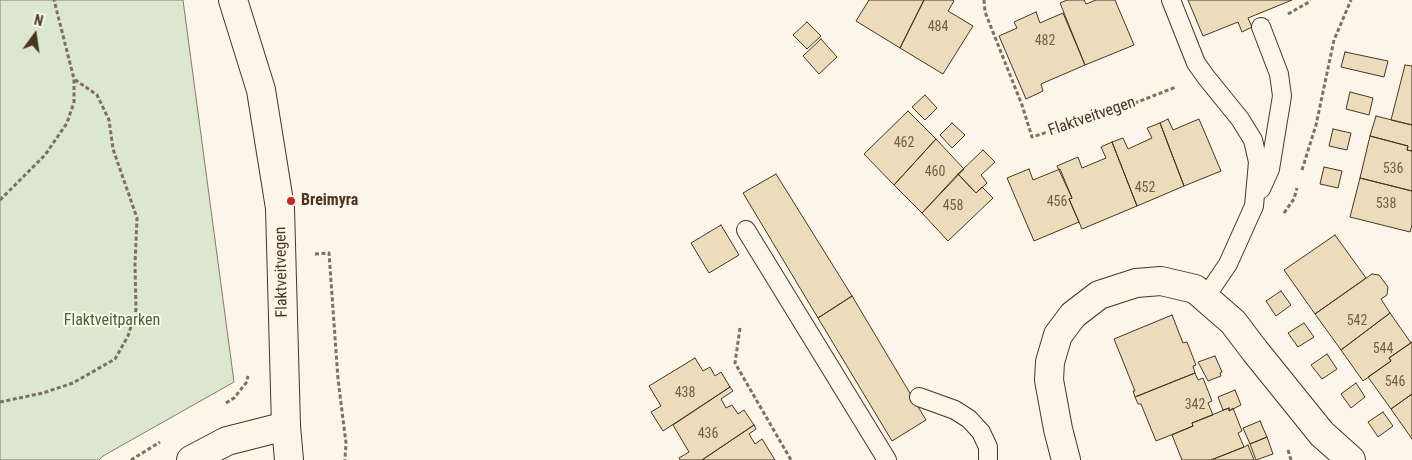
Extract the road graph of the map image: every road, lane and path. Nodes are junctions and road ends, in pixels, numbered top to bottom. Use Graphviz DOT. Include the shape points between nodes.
graph roads {
  1 [pos="54,0"];
  2 [pos="233,0"];
  3 [pos="984,0"];
  4 [pos="1171,0"];
  5 [pos="1261,27"];
  6 [pos="74,78"];
  7 [pos="1206,78"];
  8 [pos="0,200"];
  9 [pos="1254,206"];
  10 [pos="746,230"];
  11 [pos="281,257"];
  12 [pos="1203,297"];
  13 [pos="740,328"];
  14 [pos="248,374"];
  15 [pos="246,383"];
  16 [pos="919,397"];
  17 [pos="0,402"];
  18 [pos="286,426"];
  19 [pos="191,460"];
  20 [pos="289,460"];
  21 [pos="345,460"];
  22 [pos="791,460"];
  23 [pos="887,460"];
  24 [pos="988,460"];
  25 [pos="1066,460"];
  26 [pos="1351,460"];
  1 -- 6 [label="path"];
  2 -- 11 [label="street, Flaktveitvegen" via="261,90 280,208"];
  3 -- 7 [label="path, Flaktveitvegen" via="984,12 1032,137"];
  4 -- 7 [label="lane" via="1196,64"];
  5 -- 9 [label="lane" via="1279,74 1282,96 1270,169"];
  6 -- 8 [label="path" via="74,102 67,123 45,154"];
  6 -- 17 [label="path" via="97,95 109,120 113,149 137,218 136,310 128,336 115,359 73,383"];
  7 -- 9 [label="lane" via="1240,118 1253,140 1258,162"];
  9 -- 12 [label="lane" via="1228,264"];
  10 -- 23 [label="lane"];
  11 -- 18 [label="street, Flaktveitvegen"];
  11 -- 21 [label="path" via="328,253"];
  12 -- 25 [label="street" via="1195,290 1161,281 1136,283 1099,295 1073,315 1058,335 1050,362 1049,380"];
  12 -- 26 [label="street" via="1233,322 1322,434"];
  13 -- 22 [label="path" via="736,363"];
  14 -- 15 [label="path"];
  16 -- 24 [label="lane" via="955,410 969,419 981,432 988,447"];
  18 -- 19 [label="street" via="227,441"];
  18 -- 20 [label="street, Flaktveitvegen"];
}
